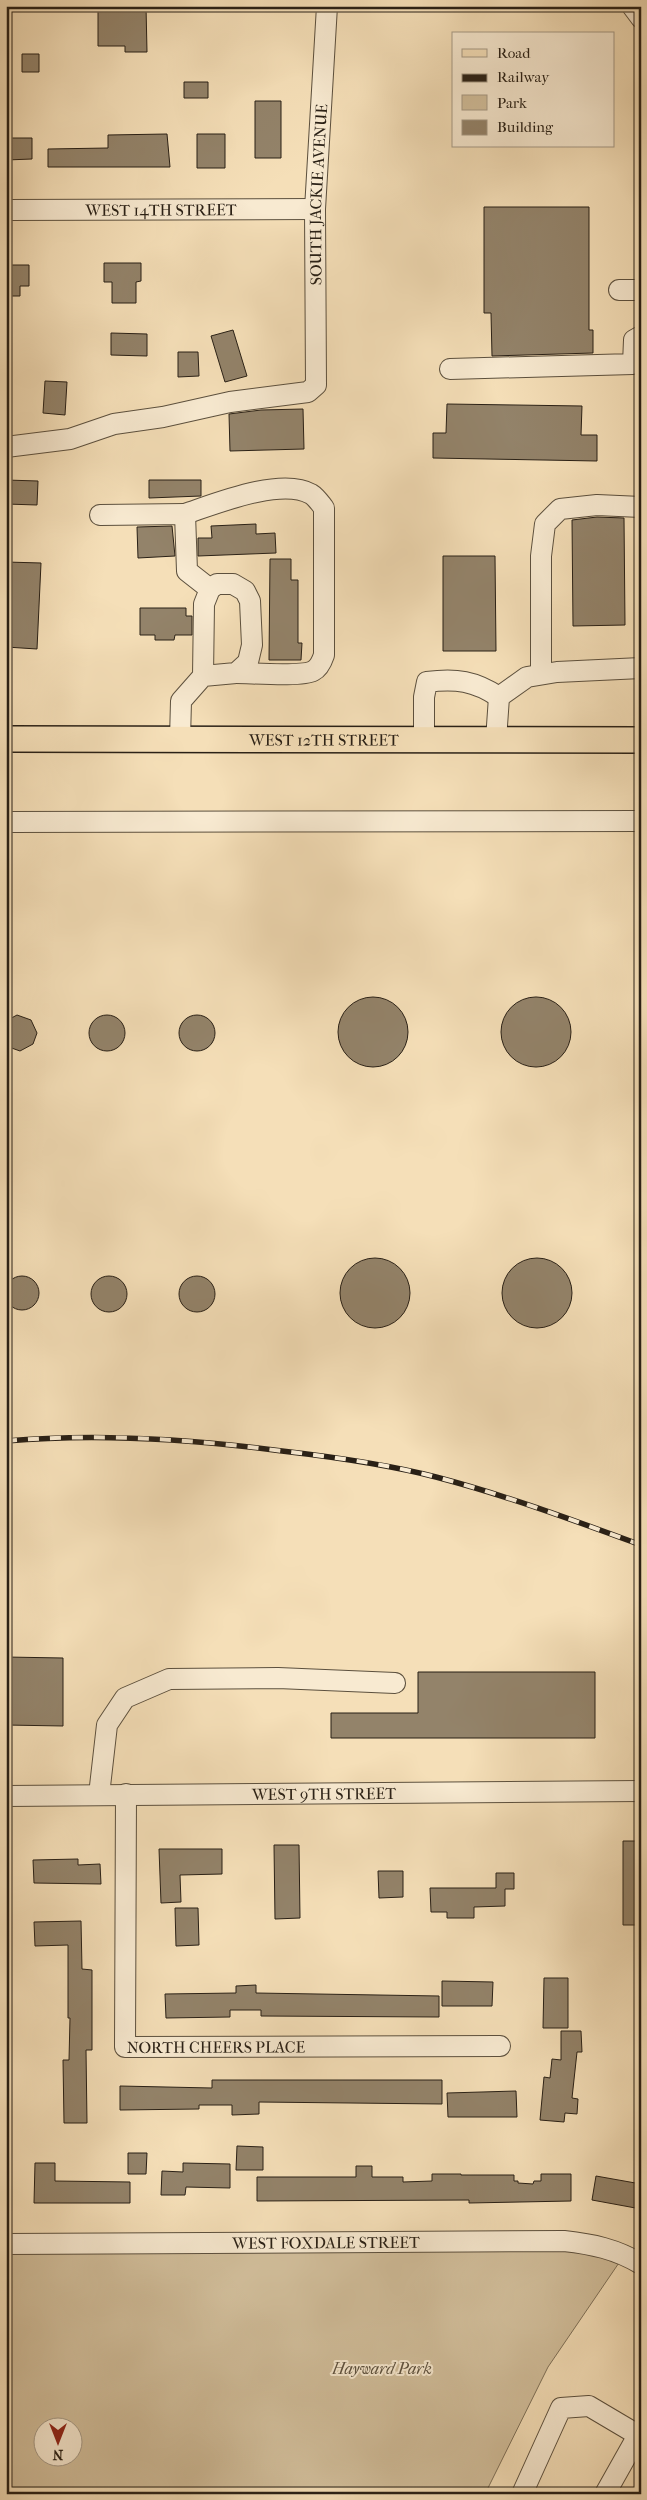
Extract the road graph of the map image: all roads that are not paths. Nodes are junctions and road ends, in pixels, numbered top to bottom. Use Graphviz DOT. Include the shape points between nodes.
graph roads {
  1 [pos="327,6"];
  2 [pos="632,6"];
  3 [pos="641,18"];
  4 [pos="315,209"];
  5 [pos="6,210"];
  6 [pos="619,290"];
  7 [pos="641,290"];
  8 [pos="641,336"];
  9 [pos="637,364"];
  10 [pos="450,369"];
  11 [pos="6,447"];
  12 [pos="641,507"];
  13 [pos="100,514"];
  14 [pos="185,514"];
  15 [pos="210,589"];
  16 [pos="641,668"];
  17 [pos="236,673"];
  18 [pos="541,674"];
  19 [pos="203,676"];
  20 [pos="499,697"];
  21 [pos="6,739"];
  22 [pos="180,739"];
  23 [pos="424,740"];
  24 [pos="496,740"];
  25 [pos="641,740"];
  26 [pos="641,821"];
  27 [pos="6,822"];
  28 [pos="395,1683"];
  29 [pos="641,1791"];
  30 [pos="126,1794"];
  31 [pos="99,1795"];
  32 [pos="6,1796"];
  33 [pos="500,2046"];
  34 [pos="6,2244"];
  35 [pos="641,2264"];
  36 [pos="639,2432"];
  37 [pos="522,2494"];
  38 [pos="605,2494"];
  1 -- 4 [label="street, SOUTH JACKIE AVENUE"];
  2 -- 3 [label="street"];
  4 -- 5 [label="street, WEST 14TH STREET"];
  4 -- 11 [label="street, SOUTH JACKIE AVENUE" via="316,384 308,392 230,402 114,424 70,439"];
  6 -- 7 [label="street"];
  8 -- 9 [label="street" via="634,340"];
  9 -- 10 [label="street"];
  12 -- 18 [label="street" via="560,509 545,524 541,556"];
  13 -- 14 [label="street"];
  14 -- 15 [label="street" via="187,571"];
  14 -- 17 [label="street" via="256,491 305,491 314,495 324,508 324,655 320,664 312,671 298,674"];
  15 -- 17 [label="street" via="217,584 233,584 245,591 250,601 252,645 248,662"];
  15 -- 19 [label="street" via="204,604"];
  16 -- 18 [label="street"];
  17 -- 19 [label="street"];
  18 -- 20 [label="street" via="527,677"];
  19 -- 22 [label="street" via="182,701"];
  20 -- 23 [label="street" via="480,684 444,680 428,682 424,697"];
  20 -- 24 [label="street"];
  21 -- 22 [label="main road, WEST 12TH STREET"];
  22 -- 23 [label="main road, WEST 12TH STREET"];
  23 -- 24 [label="main road, WEST 12TH STREET"];
  24 -- 25 [label="main road, WEST 12TH STREET"];
  26 -- 27 [label="street"];
  28 -- 31 [label="street" via="278,1678 169,1679 125,1698 107,1725"];
  29 -- 30 [label="street, WEST 9TH STREET"];
  30 -- 31 [label="street, WEST 9TH STREET"];
  30 -- 33 [label="street, NORTH CHEERS PLACE" via="125,2047"];
  31 -- 32 [label="street, WEST 9TH STREET"];
  34 -- 35 [label="street, WEST FOXDALE STREET" via="564,2241 596,2244 626,2254"];
  36 -- 37 [label="street" via="589,2406 561,2408"];
  36 -- 38 [label="street"];
}
